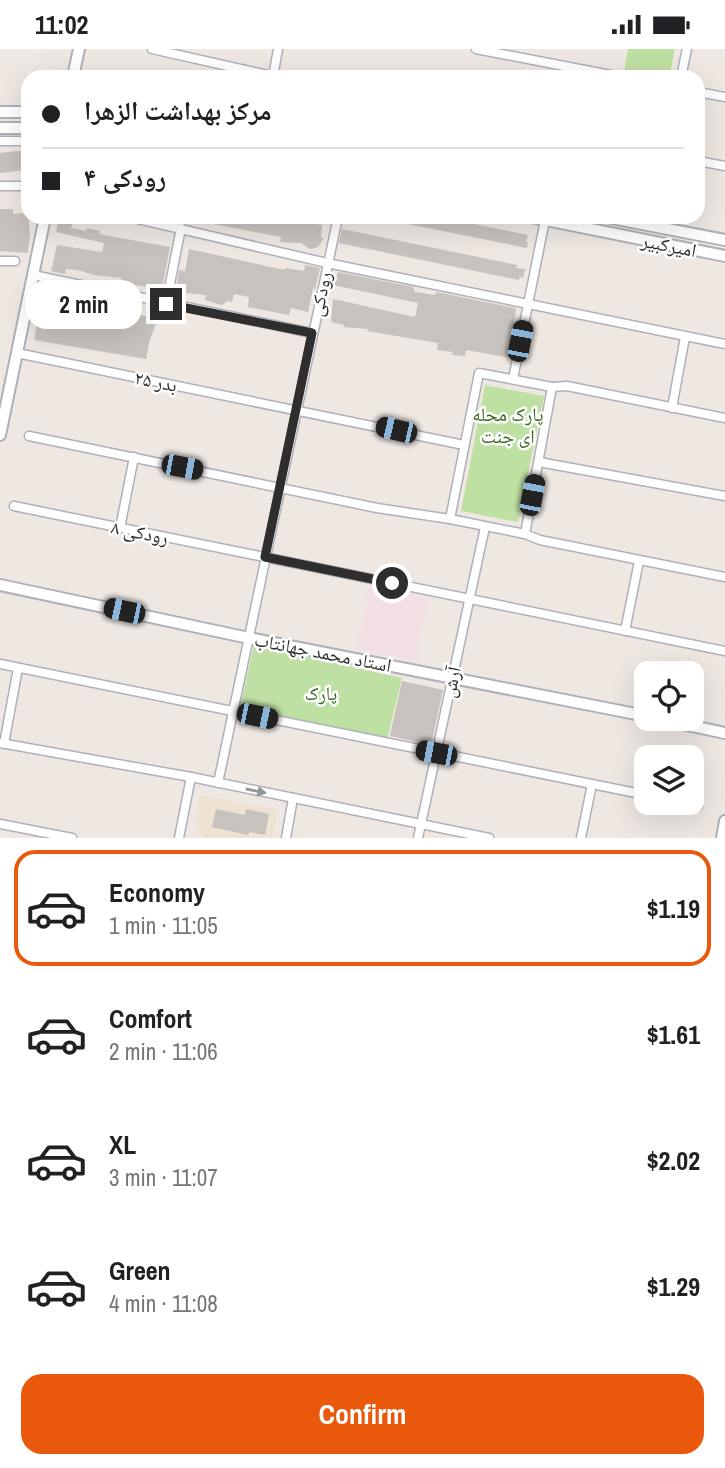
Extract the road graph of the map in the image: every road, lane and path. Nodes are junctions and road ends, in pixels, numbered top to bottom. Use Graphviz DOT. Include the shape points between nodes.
graph roads {
  1 [pos="79,49"];
  2 [pos="152,49"];
  3 [pos="278,49"];
  4 [pos="476,49"];
  5 [pos="687,49"];
  6 [pos="74,70"];
  7 [pos="244,70"];
  8 [pos="275,70"];
  9 [pos="585,70"];
  10 [pos="682,70"];
  11 [pos="705,93"];
  12 [pos="725,97"];
  13 [pos="0,112"];
  14 [pos="21,112"];
  15 [pos="0,128"];
  16 [pos="21,128"];
  17 [pos="0,141"];
  18 [pos="21,141"];
  19 [pos="705,162"];
  20 [pos="725,166"];
  21 [pos="0,186"];
  22 [pos="21,186"];
  23 [pos="44,224"];
  24 [pos="162,224"];
  25 [pos="336,224"];
  26 [pos="544,224"];
  27 [pos="565,224"];
  28 [pos="663,224"];
  29 [pos="181,228"];
  30 [pos="725,240"];
  31 [pos="725,256"];
  32 [pos="0,261"];
  33 [pos="15,261"];
  34 [pos="327,263"];
  35 [pos="33,275"];
  36 [pos="166,304"];
  37 [pos="528,304"];
  38 [pos="312,333"];
  39 [pos="685,337"];
  40 [pos="725,344"];
  41 [pos="17,353"];
  42 [pos="513,379"];
  43 [pos="552,387"];
  44 [pos="672,408"];
  45 [pos="296,409"];
  46 [pos="725,418"];
  47 [pos="0,435"];
  48 [pos="29,436"];
  49 [pos="464,445"];
  50 [pos="134,457"];
  51 [pos="539,462"];
  52 [pos="280,486"];
  53 [pos="725,496"];
  54 [pos="14,506"];
  55 [pos="450,519"];
  56 [pos="485,527"];
  57 [pos="120,528"];
  58 [pos="525,534"];
  59 [pos="265,557"];
  60 [pos="639,561"];
  61 [pos="725,577"];
  62 [pos="0,585"];
  63 [pos="470,599"];
  64 [pos="625,631"];
  65 [pos="249,638"];
  66 [pos="725,651"];
  67 [pos="0,664"];
  68 [pos="18,668"];
  69 [pos="452,677"];
  70 [pos="233,712"];
  71 [pos="634,714"];
  72 [pos="704,729"];
  73 [pos="725,733"];
  74 [pos="2,744"];
  75 [pos="436,753"];
  76 [pos="191,777"];
  77 [pos="218,783"];
  78 [pos="592,784"];
  79 [pos="634,793"];
  80 [pos="293,798"];
  81 [pos="725,821"];
  82 [pos="0,824"];
  83 [pos="421,824"];
  84 [pos="72,838"];
  85 [pos="179,838"];
  86 [pos="286,838"];
  87 [pos="418,838"];
  88 [pos="489,838"];
  89 [pos="581,838"];
  90 [pos="722,838"];
  1 -- 6 [label="street"];
  2 -- 7 [label="street"];
  3 -- 8 [label="street"];
  4 -- 9 [label="street"];
  5 -- 10 [label="street"];
  11 -- 12 [label="street"];
  13 -- 14 [label="street"];
  15 -- 16 [label="street"];
  17 -- 18 [label="street"];
  19 -- 20 [label="street"];
  21 -- 22 [label="street"];
  23 -- 35 [label="street"];
  24 -- 29 [label="street"];
  25 -- 34 [label="street, رودکی"];
  26 -- 37 [label="street"];
  27 -- 31 [label="street, امیرکبیر"];
  28 -- 30 [label="street, امیرکبیر"];
  29 -- 34 [label="street"];
  29 -- 36 [label="street"];
  32 -- 33 [label="street"];
  34 -- 37 [label="street"];
  34 -- 38 [label="street, رودکی"];
  35 -- 36 [label="street"];
  35 -- 41 [label="street"];
  36 -- 38 [label="street"];
  37 -- 39 [label="street"];
  37 -- 42 [label="street"];
  38 -- 45 [label="street, رودکی"];
  39 -- 40 [label="street"];
  39 -- 44 [label="street"];
  41 -- 45 [label="street, بدر ۲۵"];
  41 -- 47 [label="street"];
  42 -- 43 [label="street"];
  42 -- 49 [label="street" via="479,373"];
  43 -- 44 [label="street" via="567,386"];
  43 -- 51 [label="street"];
  44 -- 46 [label="street"];
  45 -- 49 [label="street, بدر ۲۵"];
  45 -- 52 [label="street, رودکی"];
  48 -- 50 [label="street"];
  49 -- 55 [label="street"];
  50 -- 52 [label="street"];
  50 -- 57 [label="street"];
  51 -- 53 [label="street"];
  51 -- 58 [label="street"];
  52 -- 55 [label="street"];
  52 -- 59 [label="street, رودکی"];
  54 -- 57 [label="street, رودکی ۸"];
  55 -- 56 [label="street"];
  56 -- 58 [label="street"];
  56 -- 63 [label="street, آرش"];
  57 -- 59 [label="street, رودکی ۸"];
  58 -- 60 [label="street"];
  59 -- 63 [label="street, رودکی ۸"];
  59 -- 65 [label="street, رودکی"];
  60 -- 61 [label="street"];
  60 -- 64 [label="street"];
  62 -- 65 [label="street, استاد محمد جهانتاب"];
  63 -- 64 [label="street, رودکی ۸"];
  63 -- 69 [label="street, آرش"];
  64 -- 66 [label="street, رودکی ۸"];
  65 -- 69 [label="street, استاد محمد جهانتاب"];
  65 -- 70 [label="street, رودکی"];
  67 -- 68 [label="street"];
  68 -- 70 [label="street"];
  68 -- 74 [label="street"];
  69 -- 71 [label="street, استاد محمد جهانتاب"];
  69 -- 75 [label="street, آرش"];
  70 -- 75 [label="street"];
  70 -- 77 [label="street, رودکی"];
  72 -- 73 [label="street"];
  74 -- 76 [label="street"];
  75 -- 78 [label="street"];
  75 -- 83 [label="street, آرش"];
  76 -- 77 [label="street"];
  76 -- 85 [label="street"];
  77 -- 80 [label="street, one-way"];
  78 -- 79 [label="street"];
  78 -- 89 [label="street"];
  80 -- 83 [label="street"];
  80 -- 86 [label="street"];
  81 -- 90 [label="street"];
  82 -- 84 [label="street"];
  83 -- 87 [label="street, آرش"];
  83 -- 88 [label="street"];
}
